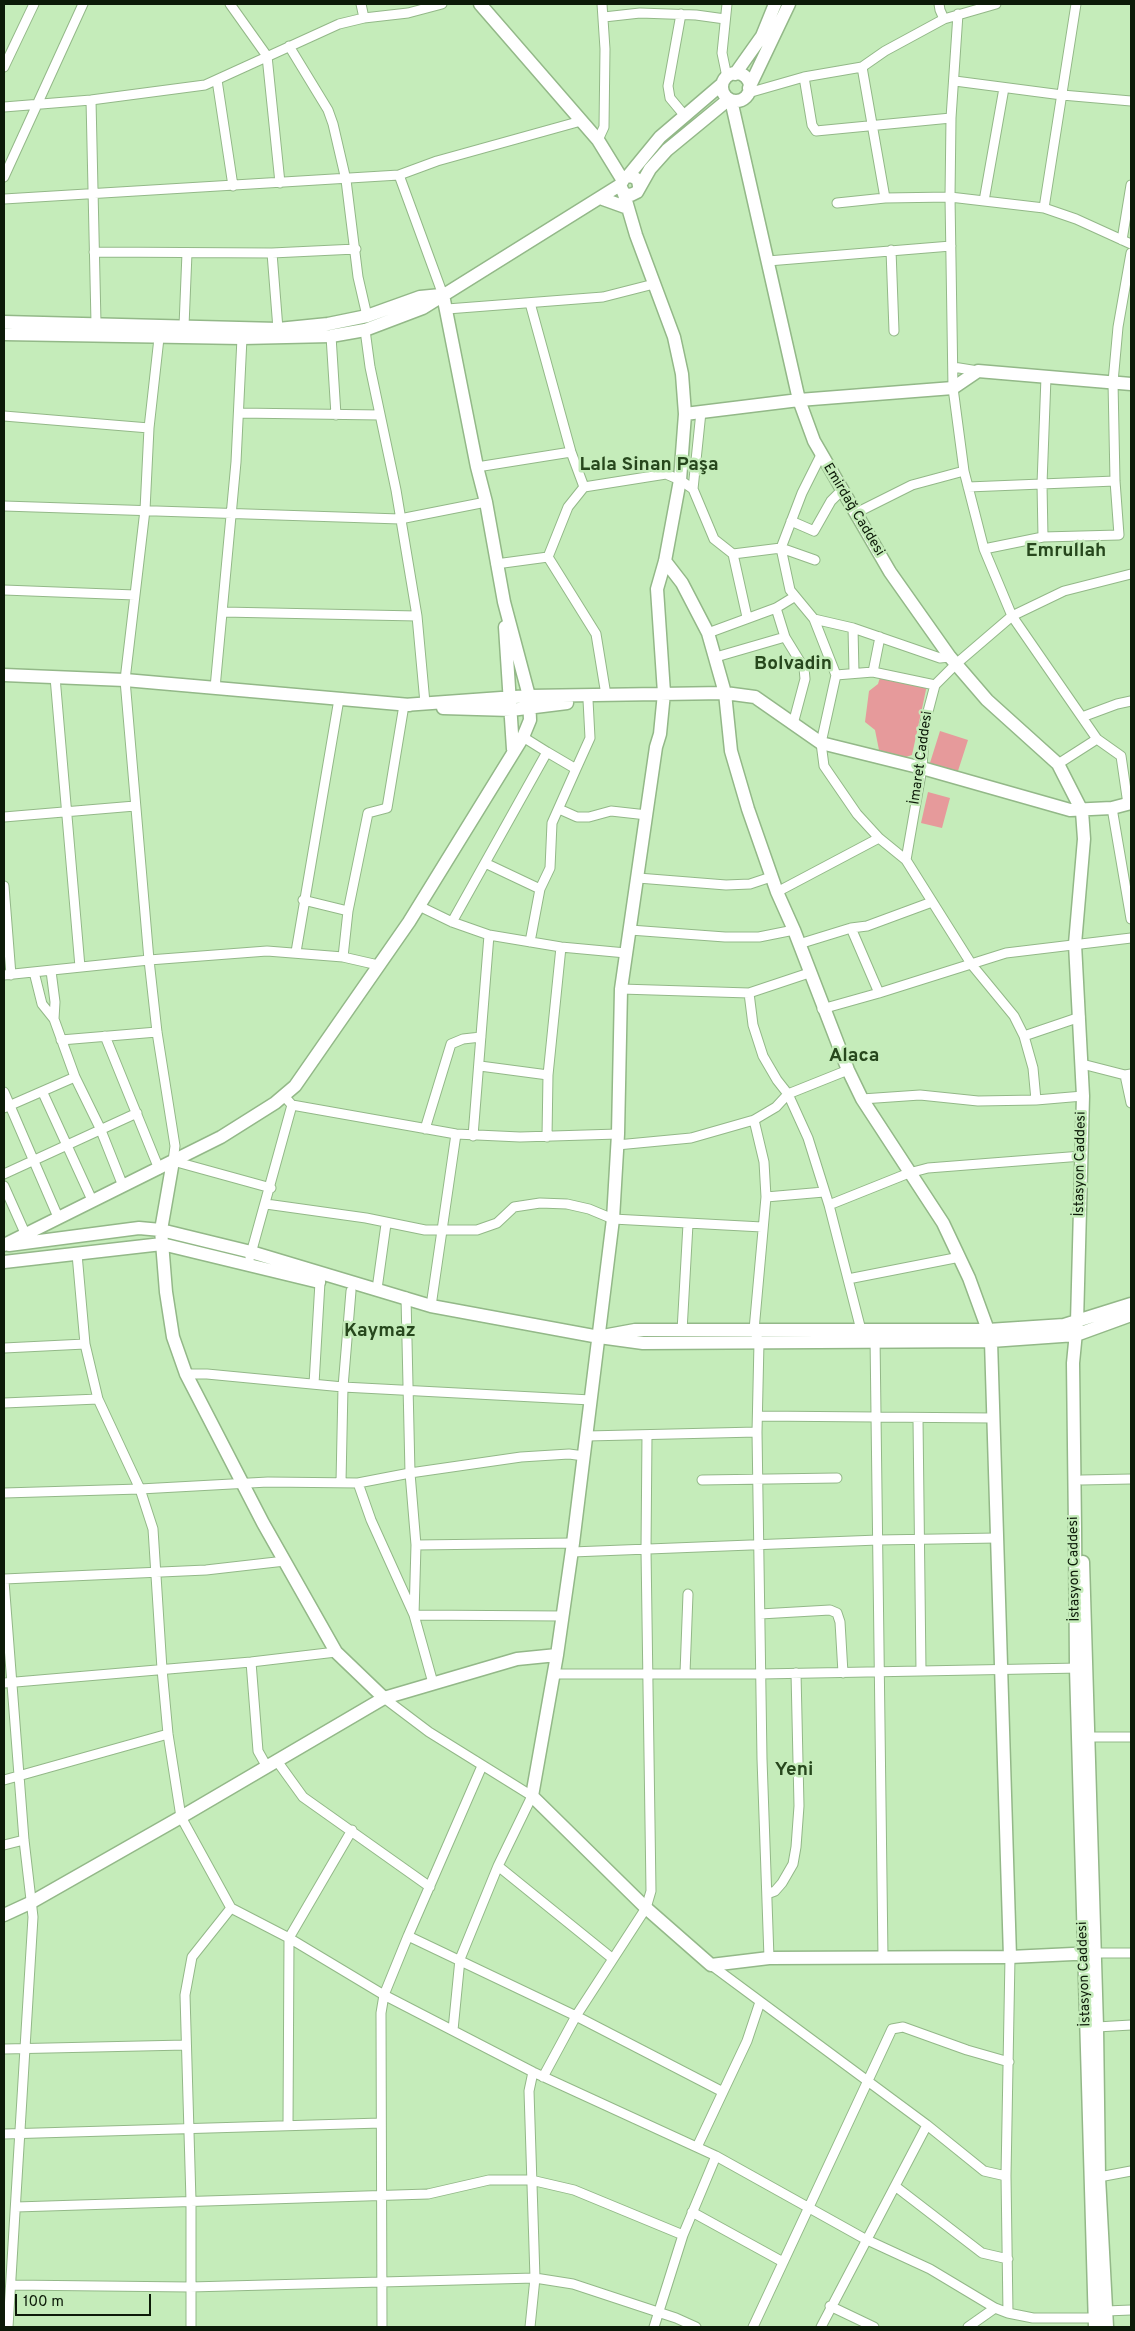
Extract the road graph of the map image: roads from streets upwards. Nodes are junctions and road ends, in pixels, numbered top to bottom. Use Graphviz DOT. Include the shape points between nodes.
graph roads {
  1 [pos="34,4"];
  2 [pos="83,4"];
  3 [pos="230,4"];
  4 [pos="362,4"];
  5 [pos="442,4"];
  6 [pos="480,4"];
  7 [pos="602,4"];
  8 [pos="727,4"];
  9 [pos="775,4"];
  10 [pos="789,4"];
  11 [pos="939,4"];
  12 [pos="996,4"];
  13 [pos="1076,4"];
  14 [pos="681,14"];
  15 [pos="958,14"];
  16 [pos="604,17"];
  17 [pos="364,18"];
  18 [pos="725,19"];
  19 [pos="944,19"];
  20 [pos="289,46"];
  21 [pos="267,56"];
  22 [pos="4,67"];
  23 [pos="862,67"];
  24 [pos="804,77"];
  25 [pos="728,78"];
  26 [pos="218,80"];
  27 [pos="955,81"];
  28 [pos="1004,88"];
  29 [pos="748,93"];
  30 [pos="1062,95"];
  31 [pos="729,99"];
  32 [pos="91,100"];
  33 [pos="1131,101"];
  34 [pos="36,105"];
  35 [pos="4,107"];
  36 [pos="685,116"];
  37 [pos="951,118"];
  38 [pos="581,121"];
  39 [pos="873,126"];
  40 [pos="598,140"];
  41 [pos="742,148"];
  42 [pos="399,175"];
  43 [pos="4,177"];
  44 [pos="346,180"];
  45 [pos="280,183"];
  46 [pos="1131,185"];
  47 [pos="233,186"];
  48 [pos="627,186"];
  49 [pos="92,194"];
  50 [pos="950,197"];
  51 [pos="884,198"];
  52 [pos="4,199"];
  53 [pos="598,201"];
  54 [pos="984,201"];
  55 [pos="837,203"];
  56 [pos="628,208"];
  57 [pos="1044,208"];
  58 [pos="636,234"];
  59 [pos="1122,240"];
  60 [pos="1131,244"];
  61 [pos="951,246"];
  62 [pos="356,249"];
  63 [pos="891,250"];
  64 [pos="94,252"];
  65 [pos="187,253"];
  66 [pos="272,253"];
  67 [pos="1131,253"];
  68 [pos="768,261"];
  69 [pos="654,284"];
  70 [pos="443,295"];
  71 [pos="530,303"];
  72 [pos="447,309"];
  73 [pos="367,316"];
  74 [pos="4,322"];
  75 [pos="96,323"];
  76 [pos="184,326"];
  77 [pos="278,329"];
  78 [pos="365,330"];
  79 [pos="894,331"];
  80 [pos="4,334"];
  81 [pos="331,336"];
  82 [pos="158,338"];
  83 [pos="242,338"];
  84 [pos="953,367"];
  85 [pos="978,371"];
  86 [pos="1046,377"];
  87 [pos="1113,382"];
  88 [pos="1131,384"];
  89 [pos="952,388"];
  90 [pos="799,400"];
  91 [pos="701,412"];
  92 [pos="239,413"];
  93 [pos="685,414"];
  94 [pos="336,415"];
  95 [pos="380,415"];
  96 [pos="4,416"];
  97 [pos="149,428"];
  98 [pos="571,452"];
  99 [pos="821,455"];
  100 [pos="477,467"];
  101 [pos="964,471"];
  102 [pos="680,480"];
  103 [pos="1115,481"];
  104 [pos="1042,484"];
  105 [pos="584,487"];
  106 [pos="968,487"];
  107 [pos="693,489"];
  108 [pos="842,490"];
  109 [pos="486,502"];
  110 [pos="4,506"];
  111 [pos="146,510"];
  112 [pos="856,513"];
  113 [pos="232,514"];
  114 [pos="400,519"];
  115 [pos="791,521"];
  116 [pos="1043,537"];
  117 [pos="781,548"];
  118 [pos="984,549"];
  119 [pos="733,554"];
  120 [pos="548,557"];
  121 [pos="815,560"];
  122 [pos="665,561"];
  123 [pos="496,564"];
  124 [pos="1131,574"];
  125 [pos="4,590"];
  126 [pos="135,595"];
  127 [pos="794,597"];
  128 [pos="504,602"];
  129 [pos="776,608"];
  130 [pos="223,612"];
  131 [pos="417,616"];
  132 [pos="1012,616"];
  133 [pos="748,618"];
  134 [pos="814,618"];
  135 [pos="853,628"];
  136 [pos="708,633"];
  137 [pos="785,638"];
  138 [pos="880,638"];
  139 [pos="716,657"];
  140 [pos="953,660"];
  141 [pos="854,672"];
  142 [pos="873,672"];
  143 [pos="4,675"];
  144 [pos="836,675"];
  145 [pos="55,677"];
  146 [pos="124,680"];
  147 [pos="935,685"];
  148 [pos="215,688"];
  149 [pos="664,693"];
  150 [pos="725,693"];
  151 [pos="606,695"];
  152 [pos="339,699"];
  153 [pos="588,700"];
  154 [pos="1131,701"];
  155 [pos="529,702"];
  156 [pos="425,703"];
  157 [pos="510,704"];
  158 [pos="404,705"];
  159 [pos="1082,717"];
  160 [pos="794,724"];
  161 [pos="523,737"];
  162 [pos="1097,739"];
  163 [pos="821,743"];
  164 [pos="513,750"];
  165 [pos="547,752"];
  166 [pos="1058,764"];
  167 [pos="922,768"];
  168 [pos="576,769"];
  169 [pos="1130,804"];
  170 [pos="135,806"];
  171 [pos="1112,808"];
  172 [pos="558,809"];
  173 [pos="1082,811"];
  174 [pos="66,813"];
  175 [pos="647,815"];
  176 [pos="4,818"];
  177 [pos="879,838"];
  178 [pos="906,860"];
  179 [pos="485,863"];
  180 [pos="771,877"];
  181 [pos="638,878"];
  182 [pos="4,886"];
  183 [pos="540,889"];
  184 [pos="777,892"];
  185 [pos="303,900"];
  186 [pos="932,902"];
  187 [pos="419,906"];
  188 [pos="348,911"];
  189 [pos="1131,919"];
  190 [pos="452,922"];
  191 [pos="851,928"];
  192 [pos="630,930"];
  193 [pos="794,930"];
  194 [pos="489,935"];
  195 [pos="1131,938"];
  196 [pos="530,942"];
  197 [pos="799,944"];
  198 [pos="1075,944"];
  199 [pos="561,947"];
  200 [pos="296,952"];
  201 [pos="626,953"];
  202 [pos="343,957"];
  203 [pos="149,960"];
  204 [pos="378,965"];
  205 [pos="972,965"];
  206 [pos="80,967"];
  207 [pos="51,970"];
  208 [pos="34,972"];
  209 [pos="809,973"];
  210 [pos="7,975"];
  211 [pos="621,989"];
  212 [pos="749,993"];
  213 [pos="879,993"];
  214 [pos="822,1009"];
  215 [pos="1080,1017"];
  216 [pos="54,1019"];
  217 [pos="157,1032"];
  218 [pos="105,1036"];
  219 [pos="1024,1036"];
  220 [pos="481,1037"];
  221 [pos="61,1040"];
  222 [pos="1082,1064"];
  223 [pos="480,1066"];
  224 [pos="848,1070"];
  225 [pos="548,1074"];
  226 [pos="1128,1075"];
  227 [pos="75,1077"];
  228 [pos="4,1092"];
  229 [pos="43,1092"];
  230 [pos="788,1094"];
  231 [pos="1083,1096"];
  232 [pos="862,1099"];
  233 [pos="288,1100"];
  234 [pos="1036,1100"];
  235 [pos="1131,1103"];
  236 [pos="7,1107"];
  237 [pos="137,1113"];
  238 [pos="754,1120"];
  239 [pos="100,1128"];
  240 [pos="425,1129"];
  241 [pos="456,1134"];
  242 [pos="473,1136"];
  243 [pos="547,1136"];
  244 [pos="617,1139"];
  245 [pos="66,1144"];
  246 [pos="1082,1156"];
  247 [pos="34,1159"];
  248 [pos="173,1161"];
  249 [pos="159,1169"];
  250 [pos="909,1173"];
  251 [pos="4,1174"];
  252 [pos="4,1186"];
  253 [pos="123,1186"];
  254 [pos="271,1188"];
  255 [pos="824,1192"];
  256 [pos="766,1197"];
  257 [pos="92,1200"];
  258 [pos="266,1204"];
  259 [pos="830,1205"];
  260 [pos="58,1217"];
  261 [pos="612,1219"];
  262 [pos="386,1224"];
  263 [pos="688,1224"];
  264 [pos="762,1227"];
  265 [pos="161,1230"];
  266 [pos="442,1231"];
  267 [pos="25,1233"];
  268 [pos="162,1244"];
  269 [pos="4,1245"];
  270 [pos="77,1254"];
  271 [pos="960,1257"];
  272 [pos="250,1258"];
  273 [pos="4,1262"];
  274 [pos="848,1279"];
  275 [pos="320,1282"];
  276 [pos="377,1289"];
  277 [pos="350,1291"];
  278 [pos="406,1301"];
  279 [pos="1131,1304"];
  280 [pos="431,1306"];
  281 [pos="1131,1315"];
  282 [pos="1077,1329"];
  283 [pos="861,1330"];
  284 [pos="682,1331"];
  285 [pos="756,1336"];
  286 [pos="875,1336"];
  287 [pos="990,1336"];
  288 [pos="599,1337"];
  289 [pos="85,1344"];
  290 [pos="4,1348"];
  291 [pos="186,1374"];
  292 [pos="314,1384"];
  293 [pos="343,1387"];
  294 [pos="407,1390"];
  295 [pos="98,1398"];
  296 [pos="591,1400"];
  297 [pos="4,1403"];
  298 [pos="758,1416"];
  299 [pos="875,1417"];
  300 [pos="993,1418"];
  301 [pos="918,1419"];
  302 [pos="757,1432"];
  303 [pos="647,1435"];
  304 [pos="587,1436"];
  305 [pos="584,1456"];
  306 [pos="410,1473"];
  307 [pos="837,1478"];
  308 [pos="758,1479"];
  309 [pos="702,1480"];
  310 [pos="1082,1480"];
  311 [pos="1131,1480"];
  312 [pos="341,1482"];
  313 [pos="358,1483"];
  314 [pos="244,1485"];
  315 [pos="140,1489"];
  316 [pos="4,1493"];
  317 [pos="997,1538"];
  318 [pos="878,1540"];
  319 [pos="918,1540"];
  320 [pos="759,1545"];
  321 [pos="416,1546"];
  322 [pos="573,1547"];
  323 [pos="646,1550"];
  324 [pos="285,1561"];
  325 [pos="156,1571"];
  326 [pos="4,1580"];
  327 [pos="688,1594"];
  328 [pos="760,1614"];
  329 [pos="414,1615"];
  330 [pos="563,1616"];
  331 [pos="336,1652"];
  332 [pos="557,1655"];
  333 [pos="251,1662"];
  334 [pos="1081,1668"];
  335 [pos="162,1669"];
  336 [pos="921,1671"];
  337 [pos="1002,1671"];
  338 [pos="879,1672"];
  339 [pos="685,1673"];
  340 [pos="796,1673"];
  341 [pos="843,1673"];
  342 [pos="554,1674"];
  343 [pos="648,1674"];
  344 [pos="761,1674"];
  345 [pos="8,1682"];
  346 [pos="433,1683"];
  347 [pos="384,1698"];
  348 [pos="168,1734"];
  349 [pos="1131,1737"];
  350 [pos="1088,1738"];
  351 [pos="272,1764"];
  352 [pos="482,1766"];
  353 [pos="19,1777"];
  354 [pos="4,1780"];
  355 [pos="532,1796"];
  356 [pos="182,1817"];
  357 [pos="352,1830"];
  358 [pos="24,1840"];
  359 [pos="4,1845"];
  360 [pos="498,1866"];
  361 [pos="430,1887"];
  362 [pos="767,1894"];
  363 [pos="30,1903"];
  364 [pos="231,1908"];
  365 [pos="646,1908"];
  366 [pos="4,1915"];
  367 [pos="408,1936"];
  368 [pos="289,1938"];
  369 [pos="1131,1953"];
  370 [pos="1089,1954"];
  371 [pos="883,1956"];
  372 [pos="1010,1957"];
  373 [pos="769,1958"];
  374 [pos="460,1959"];
  375 [pos="613,1959"];
  376 [pos="711,1965"];
  377 [pos="384,1995"];
  378 [pos="760,2002"];
  379 [pos="576,2016"];
  380 [pos="1131,2024"];
  381 [pos="1097,2027"];
  382 [pos="453,2030"];
  383 [pos="186,2045"];
  384 [pos="26,2048"];
  385 [pos="4,2049"];
  386 [pos="1009,2062"];
  387 [pos="533,2072"];
  388 [pos="543,2077"];
  389 [pos="868,2081"];
  390 [pos="723,2092"];
  391 [pos="381,2122"];
  392 [pos="288,2125"];
  393 [pos="927,2125"];
  394 [pos="188,2127"];
  395 [pos="20,2133"];
  396 [pos="4,2134"];
  397 [pos="697,2147"];
  398 [pos="716,2156"];
  399 [pos="1131,2171"];
  400 [pos="1006,2176"];
  401 [pos="1099,2176"];
  402 [pos="531,2180"];
  403 [pos="895,2186"];
  404 [pos="381,2196"];
  405 [pos="191,2202"];
  406 [pos="16,2207"];
  407 [pos="811,2207"];
  408 [pos="692,2212"];
  409 [pos="4,2234"];
  410 [pos="14,2234"];
  411 [pos="683,2235"];
  412 [pos="866,2239"];
  413 [pos="1008,2259"];
  414 [pos="784,2262"];
  415 [pos="535,2278"];
  416 [pos="381,2281"];
  417 [pos="10,2285"];
  418 [pos="190,2287"];
  419 [pos="830,2306"];
  420 [pos="995,2308"];
  421 [pos="1131,2310"];
  422 [pos="658,2312"];
  423 [pos="1008,2313"];
  424 [pos="1099,2319"];
  425 [pos="8,2327"];
  426 [pos="191,2327"];
  427 [pos="382,2327"];
  428 [pos="530,2327"];
  429 [pos="654,2327"];
  430 [pos="696,2327"];
  431 [pos="753,2327"];
  432 [pos="821,2327"];
  433 [pos="874,2327"];
  434 [pos="968,2327"];
  435 [pos="1107,2327"];
  1 -- 22 [label="street"];
  2 -- 34 [label="street"];
  3 -- 21 [label="street"];
  4 -- 17 [label="street"];
  5 -- 17 [label="street" via="408,13"];
  6 -- 38 [label="street"];
  7 -- 16 [label="street"];
  8 -- 18 [label="street"];
  9 -- 25 [label="street" via="762,36"];
  10 -- 29 [label="street"];
  11 -- 19 [label="street"];
  12 -- 15 [label="street"];
  13 -- 30 [label="street"];
  14 -- 16 [label="street" via="640,13"];
  14 -- 18 [label="street"];
  14 -- 36 [label="street" via="668,86 670,98"];
  15 -- 19 [label="street"];
  15 -- 27 [label="street"];
  16 -- 40 [label="street" via="604,127"];
  17 -- 20 [label="street" via="339,24"];
  18 -- 25 [label="street" via="722,53"];
  19 -- 23 [label="street"];
  20 -- 21 [label="street"];
  20 -- 44 [label="street" via="328,110"];
  21 -- 26 [label="street"];
  21 -- 45 [label="street"];
  23 -- 24 [label="street"];
  23 -- 39 [label="street"];
  24 -- 29 [label="street"];
  24 -- 39 [label="street" via="812,125 816,131"];
  25 -- 29 [label="street" via="747,79"];
  25 -- 31 [label="street" via="723,92"];
  25 -- 36 [label="street"];
  26 -- 32 [label="street" via="205,85"];
  26 -- 47 [label="street"];
  27 -- 28 [label="street"];
  27 -- 37 [label="street"];
  28 -- 30 [label="street"];
  28 -- 54 [label="street"];
  29 -- 31 [label="street" via="738,101"];
  29 -- 41 [label="street" via="740,113"];
  30 -- 33 [label="street"];
  30 -- 57 [label="street"];
  31 -- 41 [label="street"];
  31 -- 48 [label="street"];
  32 -- 34 [label="street"];
  32 -- 49 [label="street"];
  34 -- 35 [label="street"];
  34 -- 43 [label="street"];
  36 -- 48 [label="street" via="660,137"];
  37 -- 39 [label="street"];
  37 -- 50 [label="street"];
  38 -- 40 [label="street"];
  38 -- 42 [label="street" via="437,161"];
  39 -- 51 [label="street"];
  40 -- 48 [label="street"];
  41 -- 68 [label="street, Emirdağ Caddesi"];
  42 -- 44 [label="street"];
  42 -- 70 [label="street"];
  44 -- 45 [label="street"];
  44 -- 62 [label="street"];
  45 -- 47 [label="street"];
  46 -- 59 [label="street"];
  47 -- 49 [label="street"];
  48 -- 53 [label="street"];
  48 -- 56 [label="street"];
  48 -- 58 [label="street"];
  49 -- 52 [label="street"];
  49 -- 64 [label="street"];
  50 -- 51 [label="street"];
  50 -- 54 [label="street"];
  50 -- 61 [label="street"];
  51 -- 55 [label="street"];
  53 -- 56 [label="street"];
  53 -- 70 [label="street"];
  54 -- 57 [label="street"];
  56 -- 58 [label="street"];
  57 -- 59 [label="street"];
  58 -- 69 [label="street"];
  59 -- 60 [label="street"];
  61 -- 63 [label="street"];
  61 -- 84 [label="street"];
  62 -- 66 [label="street"];
  62 -- 73 [label="street" via="358,277"];
  63 -- 68 [label="street"];
  63 -- 79 [label="street"];
  64 -- 65 [label="street"];
  64 -- 75 [label="street"];
  65 -- 66 [label="street"];
  65 -- 76 [label="street"];
  66 -- 77 [label="street"];
  67 -- 87 [label="street" via="1118,327"];
  68 -- 90 [label="street, Emirdağ Caddesi"];
  69 -- 71 [label="street" via="603,297"];
  69 -- 93 [label="street" via="674,337 682,374"];
  70 -- 72 [label="street"];
  70 -- 73 [label="street" via="420,297"];
  70 -- 78 [label="street" via="423,308"];
  71 -- 72 [label="street"];
  71 -- 98 [label="street"];
  72 -- 100 [label="street"];
  73 -- 77 [label="street"];
  74 -- 75 [label="street"];
  75 -- 76 [label="street"];
  76 -- 77 [label="street"];
  78 -- 81 [label="street"];
  78 -- 95 [label="street"];
  80 -- 82 [label="street"];
  81 -- 83 [label="street"];
  81 -- 94 [label="street"];
  82 -- 83 [label="street"];
  82 -- 97 [label="street"];
  83 -- 92 [label="street"];
  84 -- 85 [label="street"];
  84 -- 89 [label="street"];
  85 -- 86 [label="street"];
  85 -- 89 [label="street"];
  86 -- 87 [label="street"];
  86 -- 104 [label="street"];
  87 -- 88 [label="street"];
  87 -- 103 [label="street"];
  89 -- 90 [label="street"];
  89 -- 101 [label="street"];
  90 -- 91 [label="street"];
  90 -- 99 [label="street, Emirdağ Caddesi"];
  91 -- 93 [label="street"];
  91 -- 107 [label="street"];
  92 -- 94 [label="street"];
  92 -- 113 [label="street"];
  93 -- 102 [label="street"];
  94 -- 95 [label="street"];
  95 -- 114 [label="street"];
  96 -- 97 [label="street"];
  97 -- 111 [label="street"];
  98 -- 100 [label="street"];
  98 -- 105 [label="street"];
  99 -- 108 [label="street, Emirdağ Caddesi"];
  99 -- 115 [label="street"];
  100 -- 109 [label="street"];
  101 -- 106 [label="street"];
  101 -- 112 [label="street" via="912,485"];
  102 -- 105 [label="street" via="666,474"];
  102 -- 107 [label="street"];
  102 -- 122 [label="street"];
  103 -- 104 [label="street"];
  103 -- 116 [label="street" via="1119,535"];
  104 -- 106 [label="street"];
  104 -- 116 [label="street"];
  105 -- 120 [label="street" via="568,507"];
  106 -- 118 [label="street"];
  107 -- 119 [label="street" via="714,539"];
  108 -- 112 [label="street, Emirdağ Caddesi"];
  108 -- 115 [label="street" via="814,531"];
  109 -- 114 [label="street"];
  109 -- 123 [label="street"];
  110 -- 111 [label="street"];
  111 -- 113 [label="street"];
  111 -- 126 [label="street"];
  112 -- 140 [label="street, Emirdağ Caddesi" via="890,572"];
  113 -- 114 [label="street"];
  113 -- 130 [label="street"];
  114 -- 131 [label="street"];
  115 -- 117 [label="street"];
  116 -- 118 [label="street"];
  117 -- 119 [label="street"];
  117 -- 121 [label="street"];
  117 -- 127 [label="street"];
  118 -- 132 [label="street"];
  119 -- 133 [label="street"];
  120 -- 123 [label="street"];
  120 -- 151 [label="street" via="596,634"];
  122 -- 136 [label="street" via="682,583"];
  122 -- 149 [label="street" via="657,589"];
  123 -- 128 [label="street"];
  124 -- 132 [label="street" via="1064,591"];
  125 -- 126 [label="street"];
  126 -- 146 [label="street"];
  127 -- 129 [label="street"];
  127 -- 134 [label="street"];
  128 -- 155 [label="street"];
  128 -- 157 [label="street"];
  129 -- 133 [label="street"];
  129 -- 137 [label="street"];
  130 -- 131 [label="street"];
  130 -- 148 [label="street"];
  131 -- 156 [label="street"];
  132 -- 140 [label="street"];
  132 -- 159 [label="street"];
  133 -- 136 [label="street"];
  134 -- 135 [label="street"];
  134 -- 144 [label="street"];
  135 -- 138 [label="street"];
  135 -- 141 [label="street"];
  136 -- 139 [label="street"];
  137 -- 139 [label="street"];
  137 -- 160 [label="street" via="804,668 805,679"];
  138 -- 140 [label="street"];
  138 -- 142 [label="street"];
  139 -- 150 [label="street"];
  140 -- 147 [label="street"];
  140 -- 166 [label="street, Emirdağ Caddesi" via="987,700"];
  141 -- 142 [label="street"];
  141 -- 144 [label="street"];
  142 -- 147 [label="street"];
  143 -- 145 [label="street"];
  144 -- 163 [label="street"];
  145 -- 146 [label="street"];
  145 -- 174 [label="street"];
  146 -- 148 [label="street"];
  146 -- 170 [label="street"];
  147 -- 167 [label="street, İmaret Caddesi" via="925,723"];
  148 -- 152 [label="street"];
  149 -- 150 [label="street"];
  149 -- 151 [label="street"];
  149 -- 175 [label="street"];
  150 -- 160 [label="street" via="755,698"];
  150 -- 180 [label="street" via="731,751"];
  151 -- 153 [label="street"];
  151 -- 155 [label="street"];
  152 -- 158 [label="street"];
  152 -- 185 [label="street"];
  153 -- 155 [label="street"];
  153 -- 168 [label="street" via="590,738"];
  154 -- 159 [label="street"];
  155 -- 157 [label="street"];
  155 -- 161 [label="street" via="530,720"];
  156 -- 157 [label="street"];
  156 -- 158 [label="street"];
  157 -- 158 [label="street" via="471,710"];
  157 -- 164 [label="street"];
  158 -- 188 [label="street" via="386,808 368,813"];
  159 -- 162 [label="street"];
  160 -- 163 [label="street"];
  161 -- 164 [label="street"];
  161 -- 165 [label="street"];
  162 -- 166 [label="street"];
  162 -- 169 [label="street" via="1121,756"];
  163 -- 167 [label="street"];
  163 -- 177 [label="street" via="824,766 857,814"];
  164 -- 187 [label="street"];
  165 -- 168 [label="street"];
  165 -- 179 [label="street"];
  166 -- 173 [label="street, Emirdağ Caddesi"];
  167 -- 173 [label="street"];
  167 -- 178 [label="street, İmaret Caddesi"];
  168 -- 172 [label="street"];
  169 -- 171 [label="street"];
  170 -- 174 [label="street"];
  170 -- 203 [label="street"];
  171 -- 173 [label="street"];
  171 -- 189 [label="street"];
  172 -- 175 [label="street" via="578,817 611,812"];
  172 -- 183 [label="street" via="552,823 550,868"];
  173 -- 198 [label="street, İstasyon Caddesi" via="1084,839"];
  174 -- 176 [label="street"];
  174 -- 206 [label="street"];
  175 -- 181 [label="street"];
  177 -- 178 [label="street"];
  177 -- 184 [label="street"];
  178 -- 186 [label="street"];
  179 -- 183 [label="street"];
  179 -- 190 [label="street"];
  180 -- 181 [label="street" via="750,884 726,885"];
  180 -- 184 [label="street"];
  181 -- 192 [label="street"];
  182 -- 210 [label="street"];
  183 -- 196 [label="street"];
  184 -- 193 [label="street"];
  185 -- 188 [label="street"];
  185 -- 200 [label="street"];
  186 -- 191 [label="street" via="867,926"];
  186 -- 205 [label="street"];
  187 -- 190 [label="street"];
  187 -- 204 [label="street"];
  188 -- 202 [label="street"];
  190 -- 194 [label="street"];
  191 -- 197 [label="street"];
  191 -- 213 [label="street"];
  192 -- 193 [label="street" via="725,937 759,937"];
  192 -- 201 [label="street"];
  193 -- 197 [label="street"];
  194 -- 196 [label="street"];
  194 -- 220 [label="street"];
  195 -- 198 [label="street"];
  196 -- 199 [label="street"];
  197 -- 209 [label="street"];
  198 -- 205 [label="street" via="1006,953"];
  198 -- 215 [label="street, İstasyon Caddesi"];
  199 -- 201 [label="street"];
  199 -- 225 [label="street"];
  200 -- 202 [label="street"];
  200 -- 203 [label="street" via="267,951"];
  201 -- 211 [label="street"];
  202 -- 204 [label="street"];
  203 -- 206 [label="street"];
  203 -- 217 [label="street"];
  204 -- 233 [label="street"];
  205 -- 213 [label="street"];
  205 -- 219 [label="street" via="1014,1016"];
  206 -- 207 [label="street"];
  207 -- 208 [label="street"];
  207 -- 216 [label="street"];
  208 -- 210 [label="street"];
  208 -- 216 [label="street" via="42,1004"];
  209 -- 212 [label="street"];
  209 -- 214 [label="street"];
  211 -- 212 [label="street"];
  211 -- 244 [label="street"];
  212 -- 230 [label="street" via="753,1025 763,1056"];
  213 -- 214 [label="street"];
  214 -- 224 [label="street"];
  215 -- 219 [label="street"];
  215 -- 222 [label="street, İstasyon Caddesi"];
  216 -- 221 [label="street"];
  217 -- 218 [label="street"];
  217 -- 248 [label="street" via="175,1146"];
  218 -- 221 [label="street"];
  218 -- 237 [label="street"];
  219 -- 234 [label="street" via="1033,1068"];
  220 -- 223 [label="street"];
  220 -- 240 [label="street" via="451,1044"];
  221 -- 227 [label="street"];
  222 -- 226 [label="street"];
  222 -- 231 [label="street, İstasyon Caddesi"];
  223 -- 225 [label="street"];
  223 -- 242 [label="street"];
  224 -- 230 [label="street"];
  224 -- 232 [label="street"];
  225 -- 243 [label="street"];
  226 -- 235 [label="street"];
  227 -- 229 [label="street"];
  227 -- 239 [label="street"];
  228 -- 236 [label="street"];
  229 -- 236 [label="street"];
  229 -- 245 [label="street"];
  230 -- 238 [label="street" via="776,1107"];
  230 -- 255 [label="street" via="808,1138"];
  231 -- 234 [label="street"];
  231 -- 246 [label="street, İstasyon Caddesi"];
  232 -- 234 [label="street" via="920,1095 978,1101"];
  232 -- 250 [label="street"];
  233 -- 240 [label="street"];
  233 -- 248 [label="street"];
  233 -- 254 [label="street"];
  236 -- 247 [label="street"];
  237 -- 239 [label="street"];
  237 -- 249 [label="street"];
  238 -- 244 [label="street" via="691,1138"];
  238 -- 256 [label="street" via="764,1162"];
  239 -- 245 [label="street"];
  239 -- 253 [label="street"];
  240 -- 241 [label="street"];
  241 -- 242 [label="street"];
  241 -- 266 [label="street"];
  242 -- 243 [label="street"];
  243 -- 244 [label="street"];
  244 -- 261 [label="street"];
  245 -- 247 [label="street"];
  245 -- 257 [label="street"];
  246 -- 250 [label="street" via="951,1165"];
  246 -- 282 [label="street, İstasyon Caddesi"];
  247 -- 251 [label="street"];
  247 -- 260 [label="street"];
  248 -- 249 [label="street"];
  248 -- 254 [label="street"];
  248 -- 265 [label="street"];
  249 -- 253 [label="street"];
  250 -- 259 [label="street"];
  250 -- 271 [label="street" via="943,1223"];
  252 -- 267 [label="street"];
  253 -- 257 [label="street"];
  254 -- 258 [label="street"];
  255 -- 256 [label="street"];
  255 -- 259 [label="street"];
  256 -- 264 [label="street"];
  257 -- 260 [label="street"];
  258 -- 262 [label="street" via="366,1218"];
  258 -- 272 [label="street"];
  259 -- 274 [label="street"];
  260 -- 267 [label="street"];
  261 -- 263 [label="street"];
  261 -- 266 [label="street" via="582,1207 540,1203 514,1207 497,1222 477,1230"];
  261 -- 288 [label="street"];
  262 -- 266 [label="street"];
  262 -- 276 [label="street"];
  263 -- 264 [label="street"];
  263 -- 284 [label="street"];
  264 -- 285 [label="street"];
  265 -- 268 [label="street"];
  265 -- 269 [label="street" via="139,1228"];
  265 -- 272 [label="street"];
  266 -- 280 [label="street"];
  267 -- 269 [label="street"];
  268 -- 270 [label="street"];
  268 -- 272 [label="street"];
  268 -- 291 [label="street" via="173,1337"];
  270 -- 273 [label="street"];
  270 -- 289 [label="street"];
  271 -- 274 [label="street"];
  271 -- 287 [label="street"];
  272 -- 275 [label="street"];
  272 -- 276 [label="street"];
  274 -- 283 [label="street"];
  275 -- 277 [label="street"];
  275 -- 292 [label="street"];
  276 -- 278 [label="street"];
  277 -- 278 [label="street"];
  277 -- 293 [label="street"];
  278 -- 280 [label="street"];
  278 -- 294 [label="street"];
  279 -- 282 [label="street"];
  280 -- 288 [label="street"];
  281 -- 282 [label="street"];
  282 -- 287 [label="street"];
  282 -- 310 [label="street"];
  282 -- 334 [label="street, İstasyon Caddesi" via="1073,1363"];
  283 -- 285 [label="street"];
  283 -- 286 [label="street"];
  284 -- 285 [label="street"];
  284 -- 288 [label="street" via="635,1330"];
  285 -- 286 [label="street"];
  285 -- 288 [label="street" via="643,1343"];
  285 -- 298 [label="street"];
  286 -- 287 [label="street"];
  286 -- 299 [label="street"];
  287 -- 300 [label="street"];
  288 -- 296 [label="street"];
  289 -- 290 [label="street"];
  289 -- 295 [label="street"];
  291 -- 292 [label="street"];
  291 -- 314 [label="street"];
  292 -- 293 [label="street"];
  293 -- 294 [label="street"];
  293 -- 312 [label="street"];
  294 -- 296 [label="street"];
  294 -- 306 [label="street"];
  295 -- 297 [label="street"];
  295 -- 315 [label="street"];
  296 -- 304 [label="street"];
  298 -- 299 [label="street"];
  298 -- 302 [label="street"];
  299 -- 301 [label="street"];
  299 -- 318 [label="street"];
  300 -- 301 [label="street"];
  300 -- 317 [label="street"];
  301 -- 319 [label="street"];
  302 -- 303 [label="street"];
  302 -- 308 [label="street"];
  303 -- 304 [label="street"];
  303 -- 323 [label="street"];
  304 -- 305 [label="street"];
  305 -- 306 [label="street" via="522,1457"];
  305 -- 322 [label="street"];
  306 -- 313 [label="street"];
  306 -- 321 [label="street"];
  307 -- 308 [label="street"];
  308 -- 309 [label="street"];
  308 -- 320 [label="street"];
  310 -- 311 [label="street"];
  310 -- 334 [label="street"];
  312 -- 313 [label="street"];
  312 -- 314 [label="street"];
  313 -- 329 [label="street"];
  314 -- 315 [label="street"];
  314 -- 324 [label="street"];
  315 -- 316 [label="street"];
  315 -- 325 [label="street" via="153,1529"];
  317 -- 319 [label="street"];
  317 -- 337 [label="street"];
  318 -- 319 [label="street"];
  318 -- 320 [label="street"];
  318 -- 338 [label="street"];
  319 -- 336 [label="street"];
  320 -- 323 [label="street"];
  320 -- 328 [label="street"];
  321 -- 322 [label="street"];
  321 -- 329 [label="street"];
  322 -- 323 [label="street"];
  322 -- 330 [label="street"];
  323 -- 343 [label="street"];
  324 -- 325 [label="street" via="232,1568"];
  324 -- 331 [label="street"];
  325 -- 326 [label="street"];
  325 -- 335 [label="street"];
  326 -- 345 [label="street"];
  327 -- 339 [label="street"];
  328 -- 341 [label="street" via="830,1610 837,1613"];
  328 -- 344 [label="street"];
  329 -- 330 [label="street"];
  329 -- 346 [label="street"];
  330 -- 332 [label="street"];
  331 -- 333 [label="street"];
  331 -- 347 [label="street"];
  332 -- 342 [label="street"];
  332 -- 346 [label="street" via="517,1658"];
  333 -- 335 [label="street"];
  333 -- 351 [label="street" via="258,1751"];
  334 -- 337 [label="street"];
  334 -- 350 [label="street"];
  334 -- 370 [label="street, İstasyon Caddesi"];
  335 -- 345 [label="street"];
  335 -- 348 [label="street"];
  336 -- 337 [label="street"];
  336 -- 338 [label="street"];
  337 -- 372 [label="street"];
  338 -- 341 [label="street"];
  338 -- 371 [label="street"];
  339 -- 343 [label="street"];
  339 -- 344 [label="street"];
  340 -- 341 [label="street"];
  340 -- 344 [label="street"];
  340 -- 362 [label="street" via="799,1806 796,1847 793,1864 782,1883"];
  342 -- 343 [label="street"];
  342 -- 355 [label="street"];
  343 -- 365 [label="street" via="651,1891"];
  344 -- 362 [label="street"];
  345 -- 353 [label="street"];
  346 -- 347 [label="street"];
  347 -- 351 [label="street"];
  347 -- 352 [label="street"];
  348 -- 353 [label="street"];
  348 -- 356 [label="street"];
  349 -- 350 [label="street"];
  350 -- 370 [label="street"];
  351 -- 356 [label="street"];
  351 -- 357 [label="street" via="303,1797"];
  352 -- 355 [label="street"];
  352 -- 361 [label="street"];
  353 -- 354 [label="street"];
  353 -- 358 [label="street"];
  355 -- 360 [label="street"];
  355 -- 365 [label="street"];
  356 -- 363 [label="street"];
  356 -- 364 [label="street"];
  357 -- 361 [label="street"];
  357 -- 368 [label="street"];
  358 -- 359 [label="street"];
  358 -- 363 [label="street"];
  360 -- 374 [label="street"];
  360 -- 375 [label="street"];
  361 -- 367 [label="street"];
  362 -- 373 [label="street"];
  363 -- 366 [label="street"];
  363 -- 384 [label="street" via="33,1917"];
  364 -- 368 [label="street"];
  364 -- 383 [label="street" via="192,1957 185,1995"];
  365 -- 375 [label="street"];
  365 -- 376 [label="street"];
  367 -- 374 [label="street"];
  367 -- 377 [label="street"];
  368 -- 377 [label="street"];
  368 -- 392 [label="street"];
  369 -- 370 [label="street"];
  370 -- 372 [label="street"];
  370 -- 381 [label="street"];
  370 -- 424 [label="street, İstasyon Caddesi"];
  371 -- 372 [label="street"];
  371 -- 373 [label="street"];
  372 -- 386 [label="street"];
  373 -- 376 [label="street"];
  374 -- 379 [label="street"];
  374 -- 382 [label="street"];
  375 -- 379 [label="street"];
  376 -- 378 [label="street"];
  377 -- 382 [label="street"];
  377 -- 391 [label="street" via="381,2013"];
  378 -- 389 [label="street"];
  378 -- 390 [label="street" via="747,2041"];
  379 -- 388 [label="street"];
  379 -- 390 [label="street"];
  380 -- 381 [label="street"];
  381 -- 401 [label="street"];
  382 -- 387 [label="street"];
  383 -- 384 [label="street"];
  383 -- 394 [label="street"];
  384 -- 385 [label="street"];
  384 -- 395 [label="street"];
  386 -- 389 [label="street" via="902,2026 892,2029"];
  386 -- 400 [label="street"];
  387 -- 388 [label="street"];
  387 -- 402 [label="street" via="529,2091"];
  388 -- 397 [label="street"];
  389 -- 393 [label="street"];
  389 -- 407 [label="street"];
  390 -- 397 [label="street"];
  391 -- 392 [label="street"];
  391 -- 404 [label="street"];
  392 -- 394 [label="street"];
  393 -- 400 [label="street" via="984,2171"];
  393 -- 403 [label="street"];
  394 -- 395 [label="street"];
  394 -- 405 [label="street"];
  395 -- 396 [label="street"];
  395 -- 406 [label="street"];
  397 -- 398 [label="street"];
  398 -- 407 [label="street"];
  398 -- 408 [label="street"];
  399 -- 401 [label="street"];
  400 -- 413 [label="street"];
  401 -- 424 [label="street"];
  402 -- 404 [label="street" via="489,2180 428,2194"];
  402 -- 411 [label="street" via="574,2190"];
  402 -- 415 [label="street"];
  403 -- 412 [label="street"];
  403 -- 413 [label="street" via="982,2254"];
  404 -- 405 [label="street"];
  404 -- 416 [label="street"];
  405 -- 406 [label="street"];
  405 -- 418 [label="street"];
  406 -- 410 [label="street"];
  407 -- 412 [label="street"];
  407 -- 414 [label="street"];
  408 -- 411 [label="street"];
  408 -- 414 [label="street"];
  409 -- 410 [label="street"];
  410 -- 417 [label="street"];
  411 -- 422 [label="street"];
  412 -- 419 [label="street"];
  412 -- 420 [label="street" via="930,2269"];
  413 -- 423 [label="street"];
  414 -- 431 [label="street"];
  415 -- 416 [label="street"];
  415 -- 422 [label="street" via="573,2284"];
  415 -- 428 [label="street"];
  416 -- 418 [label="street"];
  416 -- 427 [label="street"];
  417 -- 418 [label="street"];
  417 -- 425 [label="street"];
  418 -- 426 [label="street"];
  419 -- 432 [label="street"];
  419 -- 433 [label="street"];
  420 -- 423 [label="street"];
  420 -- 434 [label="street"];
  421 -- 424 [label="street"];
  422 -- 429 [label="street"];
  422 -- 430 [label="street"];
  423 -- 424 [label="street" via="1033,2318"];
  424 -- 435 [label="street"];
}
